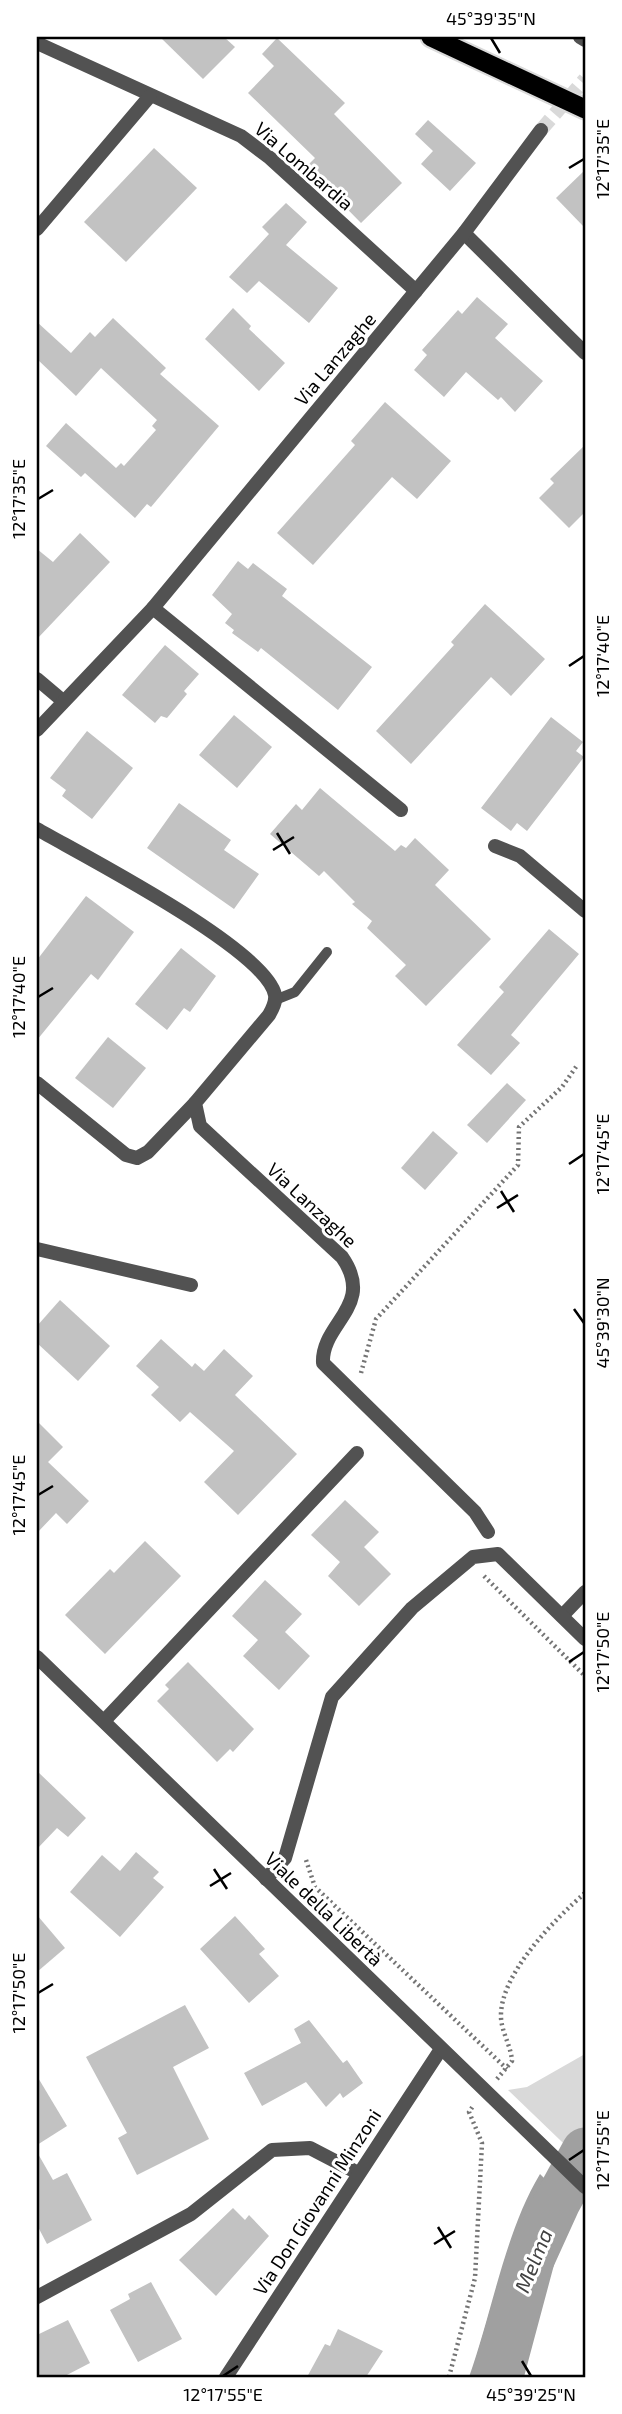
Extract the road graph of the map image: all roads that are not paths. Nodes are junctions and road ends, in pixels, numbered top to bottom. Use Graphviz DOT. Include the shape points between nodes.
graph roads {
  1 [pos="431,37"];
  2 [pos="580,37"];
  3 [pos="585,40"];
  4 [pos="37,43"];
  5 [pos="150,96"];
  6 [pos="585,109"];
  7 [pos="541,130"];
  8 [pos="37,229"];
  9 [pos="464,233"];
  10 [pos="416,291"];
  11 [pos="585,353"];
  12 [pos="153,608"];
  13 [pos="37,679"];
  14 [pos="64,701"];
  15 [pos="37,730"];
  16 [pos="401,810"];
  17 [pos="37,829"];
  18 [pos="495,846"];
  19 [pos="585,911"];
  20 [pos="327,952"];
  21 [pos="275,1000"];
  22 [pos="37,1083"];
  23 [pos="195,1102"];
  24 [pos="37,1249"];
  25 [pos="191,1285"];
  26 [pos="357,1453"];
  27 [pos="488,1532"];
  28 [pos="585,1592"];
  29 [pos="562,1616"];
  30 [pos="585,1639"];
  31 [pos="37,1657"];
  32 [pos="104,1721"];
  33 [pos="266,1879"];
  34 [pos="441,2049"];
  35 [pos="358,2173"];
  36 [pos="585,2187"];
  37 [pos="37,2297"];
  38 [pos="226,2377"];
  1 -- 6 [label="highway"];
  2 -- 3 [label="street"];
  4 -- 5 [label="street, Via Lombardia"];
  5 -- 8 [label="street"];
  5 -- 10 [label="street, Via Lombardia" via="250,143"];
  7 -- 9 [label="street, Via Lanzaghe"];
  9 -- 10 [label="street, Via Lanzaghe"];
  9 -- 11 [label="street"];
  10 -- 12 [label="street, Via Lanzaghe"];
  12 -- 14 [label="street, Via Lanzaghe"];
  12 -- 16 [label="street"];
  13 -- 14 [label="street"];
  14 -- 15 [label="street, Via Lanzaghe"];
  17 -- 21 [label="street" via="222,937 261,972 272,986"];
  18 -- 19 [label="street" via="520,856"];
  20 -- 21 [label="lane" via="295,992"];
  21 -- 23 [label="street" via="269,1015"];
  22 -- 23 [label="street" via="126,1155 137,1158"];
  23 -- 27 [label="street, Via Lanzaghe" via="200,1126 347,1265 350,1302 324,1346 323,1363 475,1512"];
  24 -- 25 [label="street"];
  26 -- 32 [label="street"];
  28 -- 29 [label="street"];
  29 -- 30 [label="street"];
  29 -- 33 [label="street" via="498,1554 474,1557 412,1608 332,1697 285,1858"];
  31 -- 32 [label="street, Viale della Libertà"];
  32 -- 33 [label="street, Viale della Libertà"];
  33 -- 34 [label="street, Viale della Libertà"];
  34 -- 35 [label="street, Via Don Giovanni Minzoni"];
  34 -- 36 [label="street, Viale della Libertà"];
  35 -- 37 [label="street" via="310,2148 272,2150 191,2214"];
  35 -- 38 [label="street, Via Don Giovanni Minzoni"];
}
